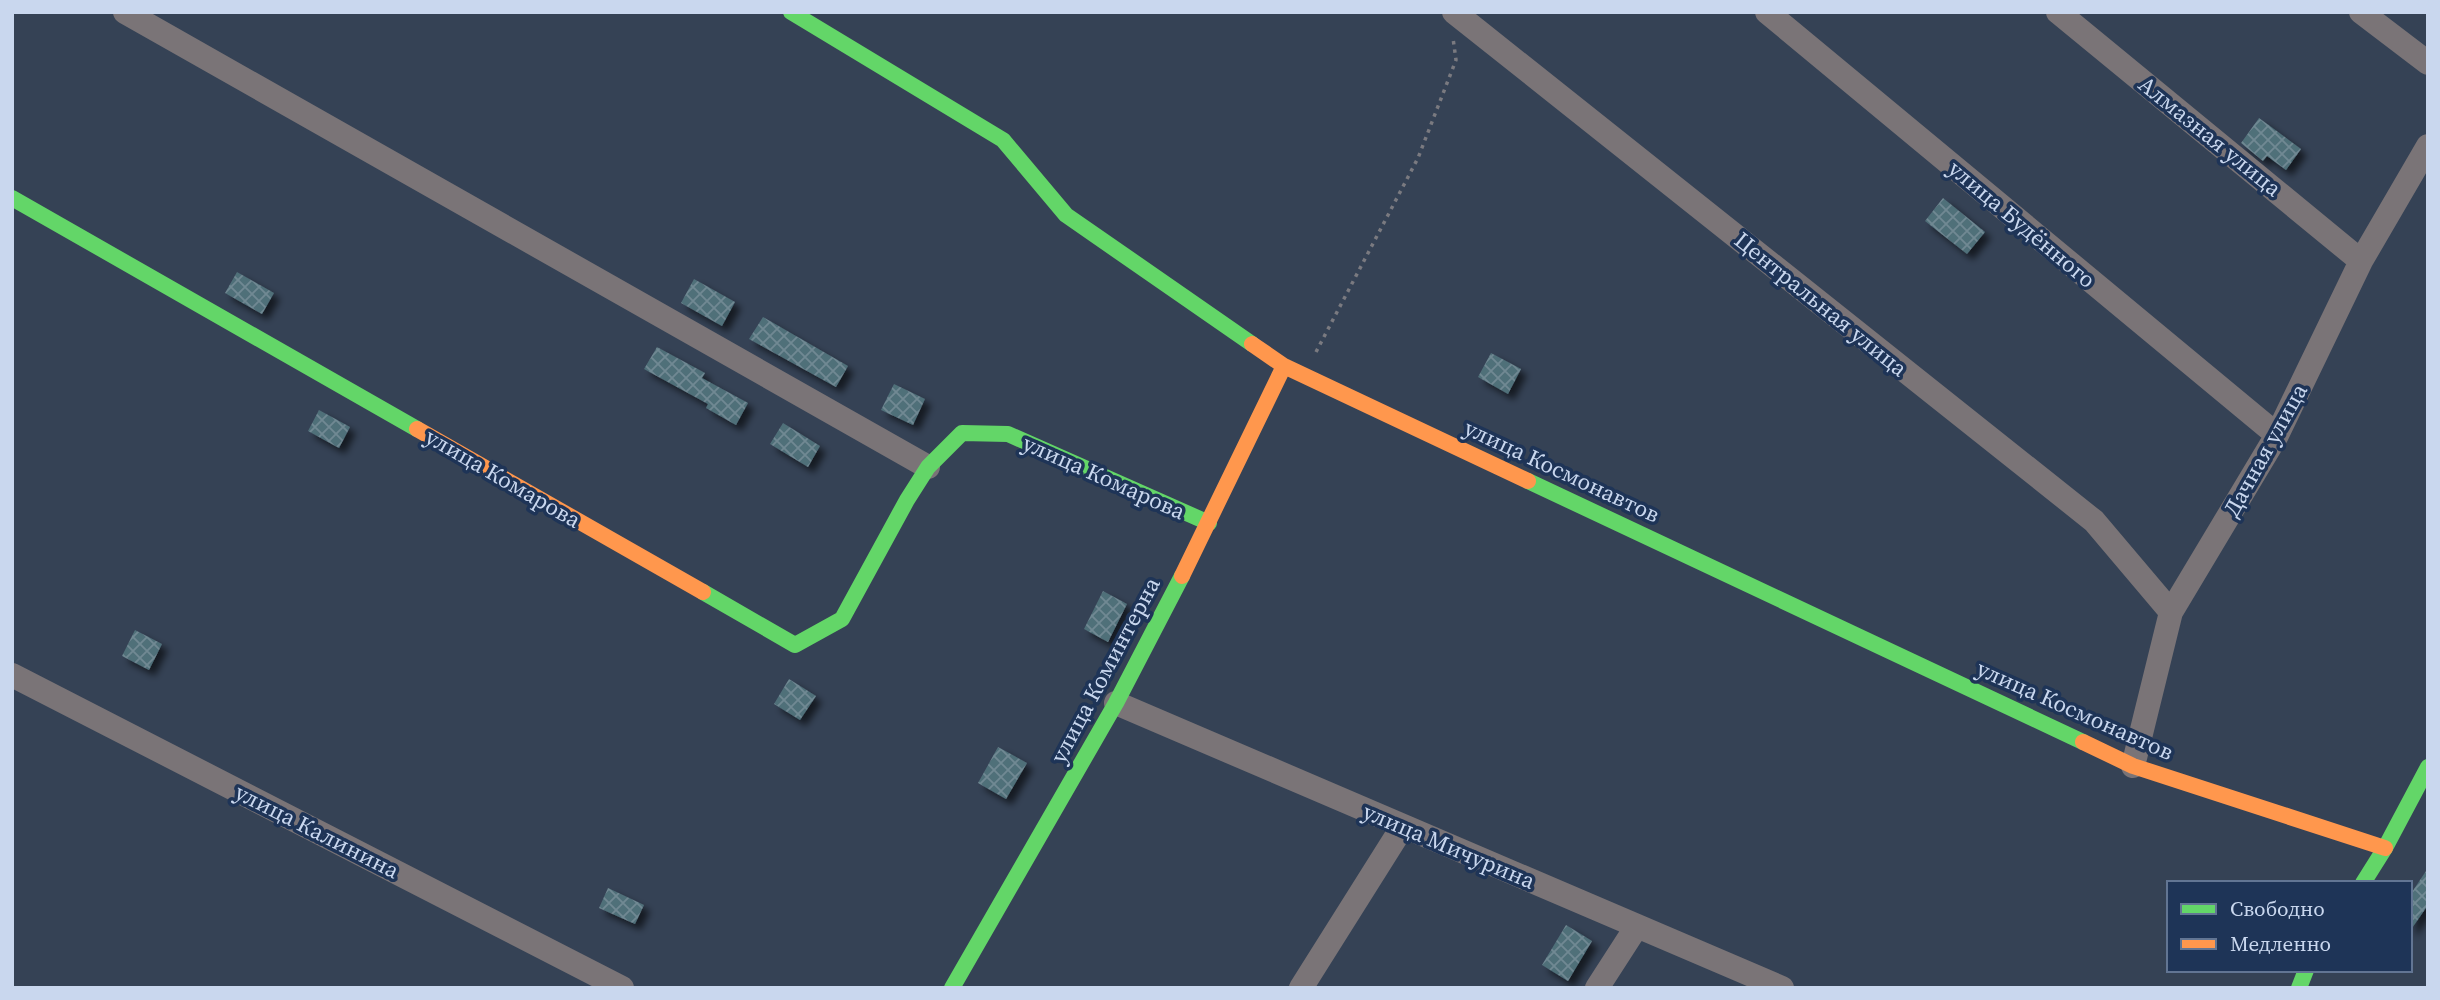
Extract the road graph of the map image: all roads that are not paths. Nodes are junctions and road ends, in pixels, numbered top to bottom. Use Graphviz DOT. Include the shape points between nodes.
graph roads {
  1 [pos="125,12"];
  2 [pos="791,12"];
  3 [pos="1767,12"];
  4 [pos="2058,12"];
  5 [pos="2361,12"];
  6 [pos="1453,24"];
  7 [pos="2428,63"];
  8 [pos="2428,146"];
  9 [pos="12,198"];
  10 [pos="2361,261"];
  11 [pos="1284,366"];
  12 [pos="2277,435"];
  13 [pos="928,467"];
  14 [pos="1209,523"];
  15 [pos="2171,612"];
  16 [pos="12,675"];
  17 [pos="1116,703"];
  18 [pos="2133,766"];
  19 [pos="2428,767"];
  20 [pos="1403,826"];
  21 [pos="2385,848"];
  22 [pos="2363,881"];
  23 [pos="1637,926"];
  24 [pos="622,988"];
  25 [pos="953,988"];
  26 [pos="1301,988"];
  27 [pos="1597,988"];
  28 [pos="1782,988"];
  1 -- 13 [label="street"];
  2 -- 11 [label="street, улица Космонавтов" via="1003,140 1066,215"];
  3 -- 12 [label="street, улица Будённого"];
  4 -- 10 [label="street, Алмазная улица"];
  5 -- 7 [label="street"];
  6 -- 15 [label="street, Центральная улица" via="2094,521"];
  8 -- 10 [label="street, Дачная улица"];
  9 -- 13 [label="street, улица Комарова" via="794,645 842,619"];
  10 -- 12 [label="street, Дачная улица"];
  11 -- 14 [label="street, улица Коминтерна"];
  11 -- 18 [label="street, улица Космонавтов"];
  12 -- 15 [label="street, Дачная улица"];
  13 -- 14 [label="street, улица Комарова" via="962,433 1007,434"];
  14 -- 17 [label="street, улица Коминтерна"];
  15 -- 18 [label="street, Дачная улица"];
  16 -- 24 [label="street, улица Калинина"];
  17 -- 20 [label="street, улица Мичурина"];
  17 -- 25 [label="street, улица Коминтерна"];
  18 -- 21 [label="street, улица Космонавтов"];
  19 -- 21 [label="street"];
  20 -- 23 [label="street, улица Мичурина"];
  20 -- 26 [label="street"];
  21 -- 22 [label="street"];
  23 -- 27 [label="street"];
  23 -- 28 [label="street, улица Мичурина"];
}
